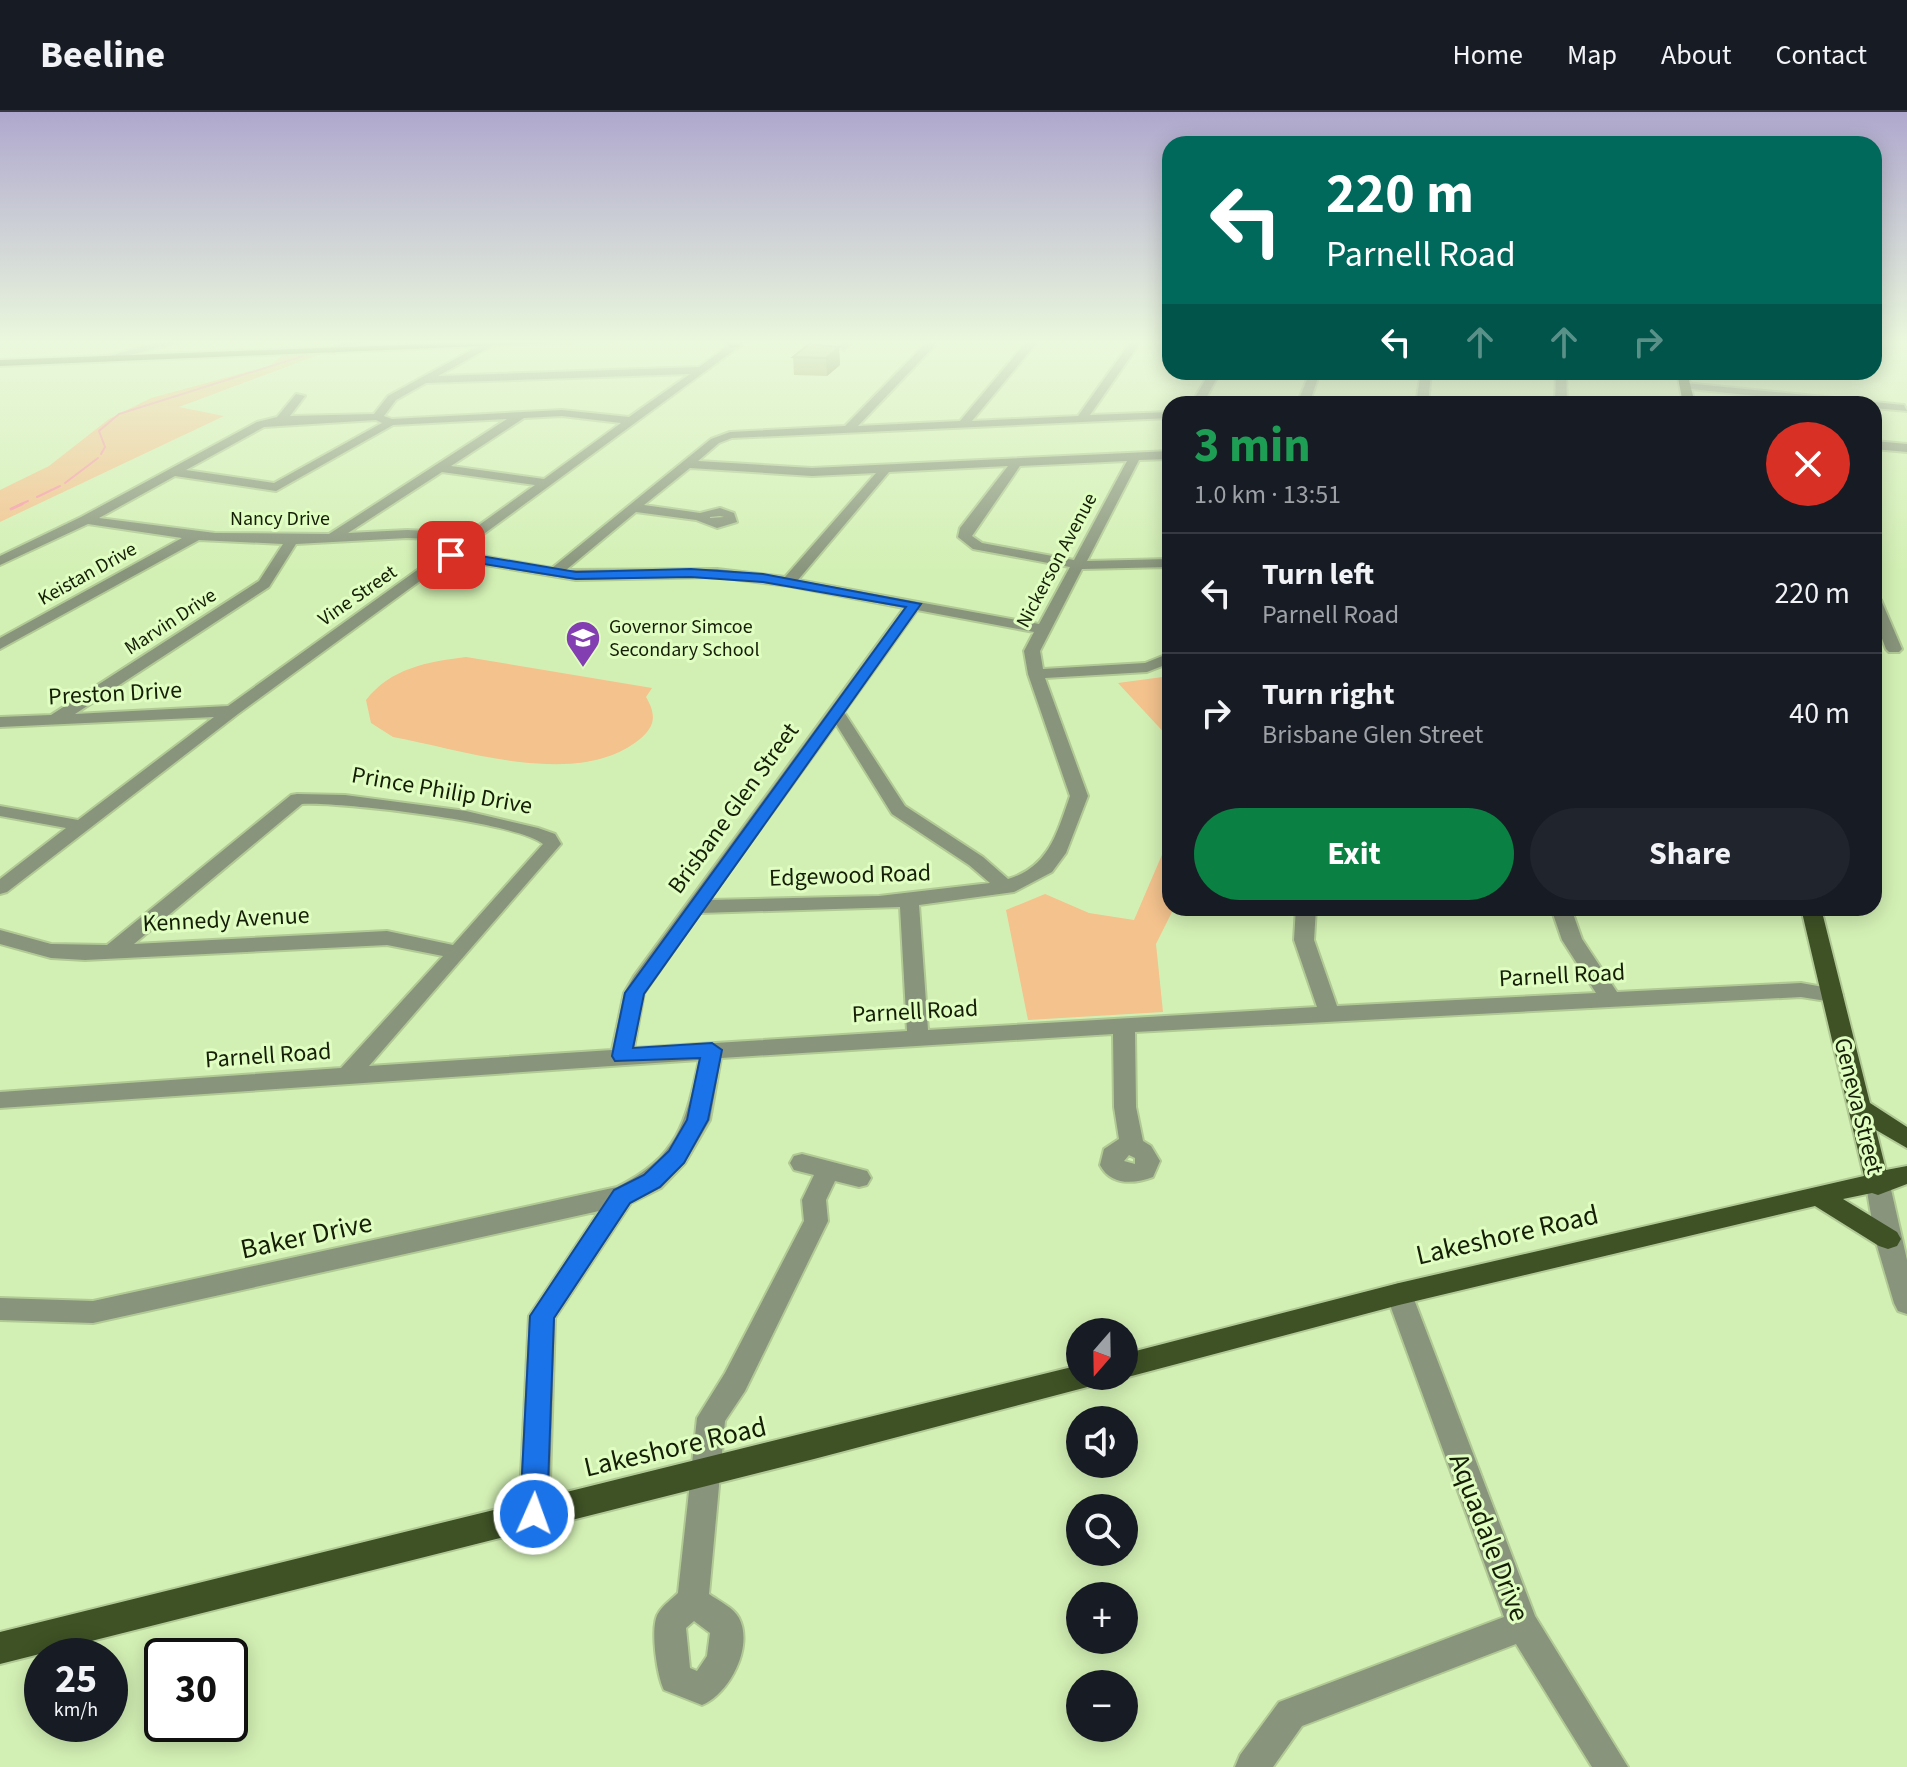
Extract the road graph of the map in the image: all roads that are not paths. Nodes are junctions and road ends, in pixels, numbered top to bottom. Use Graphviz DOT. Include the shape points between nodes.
graph roads {
  1 [pos="283,417"];
  2 [pos="370,417"];
  3 [pos="377,417"];
  4 [pos="470,417"];
  5 [pos="518,417"];
  6 [pos="599,417"];
  7 [pos="636,417"];
  8 [pos="860,417"];
  9 [pos="969,417"];
  10 [pos="1104,417"];
  11 [pos="1082,418"];
  12 [pos="281,420"];
  13 [pos="631,421"];
  14 [pos="391,422"];
  15 [pos="964,423"];
  16 [pos="850,427"];
  17 [pos="1882,446"];
  18 [pos="1907,448"];
  19 [pos="1162,455"];
  20 [pos="1135,457"];
  21 [pos="1017,462"];
  22 [pos="688,464"];
  23 [pos="441,468"];
  24 [pos="886,468"];
  25 [pos="174,472"];
  26 [pos="546,483"];
  27 [pos="635,508"];
  28 [pos="702,517"];
  29 [pos="86,520"];
  30 [pos="194,537"];
  31 [pos="476,538"];
  32 [pos="332,539"];
  33 [pos="292,540"];
  34 [pos="451,555"];
  35 [pos="0,561"];
  36 [pos="1162,563"];
  37 [pos="1080,565"];
  38 [pos="554,573"];
  39 [pos="789,582"];
  40 [pos="914,604"];
  41 [pos="1882,615"];
  42 [pos="1045,630"];
  43 [pos="0,644"];
  44 [pos="1901,650"];
  45 [pos="1162,661"];
  46 [pos="1036,674"];
  47 [pos="232,711"];
  48 [pos="836,711"];
  49 [pos="54,720"];
  50 [pos="0,722"];
  51 [pos="0,811"];
  52 [pos="83,826"];
  53 [pos="0,888"];
  54 [pos="1007,888"];
  55 [pos="909,898"];
  56 [pos="695,907"];
  57 [pos="1306,916"];
  58 [pos="1564,916"];
  59 [pos="1813,916"];
  60 [pos="0,937"];
  61 [pos="114,950"];
  62 [pos="455,952"];
  63 [pos="1833,995"];
  64 [pos="1610,998"];
  65 [pos="1329,1012"];
  66 [pos="1124,1025"];
  67 [pos="918,1036"];
  68 [pos="712,1050"];
  69 [pos="622,1056"];
  70 [pos="348,1075"];
  71 [pos="0,1100"];
  72 [pos="1860,1108"];
  73 [pos="1907,1139"];
  74 [pos="1132,1146"];
  75 [pos="802,1163"];
  76 [pos="829,1170"];
  77 [pos="1907,1175"];
  78 [pos="859,1178"];
  79 [pos="1878,1185"];
  80 [pos="622,1196"];
  81 [pos="1821,1198"];
  82 [pos="1888,1239"];
  83 [pos="1399,1294"];
  84 [pos="1907,1303"];
  85 [pos="0,1309"];
  86 [pos="1138,1362"];
  87 [pos="1066,1381"];
  88 [pos="708,1475"];
  89 [pos="534,1514"];
  90 [pos="693,1601"];
  91 [pos="1523,1626"];
  92 [pos="0,1648"];
  93 [pos="1252,1767"];
  94 [pos="1611,1767"];
  1 -- 12 [label="street"];
  2 -- 12 [label="street"];
  3 -- 14 [label="street"];
  4 -- 14 [label="street"];
  5 -- 23 [label="street"];
  6 -- 13 [label="street"];
  7 -- 13 [label="street, Vine Street"];
  8 -- 16 [label="street"];
  9 -- 15 [label="street"];
  10 -- 11 [label="street"];
  11 -- 15 [label="street"];
  12 -- 25 [label="street" via="261,424"];
  13 -- 26 [label="street, Vine Street"];
  14 -- 25 [label="street" via="276,487"];
  15 -- 16 [label="street"];
  16 -- 22 [label="street" via="740,432 715,441"];
  17 -- 18 [label="street"];
  19 -- 20 [label="street"];
  20 -- 21 [label="street"];
  20 -- 37 [label="street, Nickerson Avenue"];
  21 -- 24 [label="street"];
  21 -- 37 [label="street" via="965,537 990,550"];
  22 -- 24 [label="street" via="790,472"];
  22 -- 27 [label="street"];
  23 -- 26 [label="street"];
  23 -- 32 [label="street"];
  24 -- 39 [label="street"];
  25 -- 29 [label="street"];
  26 -- 31 [label="street, Vine Street"];
  27 -- 28 [label="street"];
  27 -- 38 [label="street"];
  29 -- 30 [label="street, Nancy Drive"];
  29 -- 35 [label="street"];
  30 -- 33 [label="street, Nancy Drive"];
  30 -- 43 [label="street, Keistan Drive"];
  31 -- 32 [label="street, Nancy Drive" via="430,533"];
  31 -- 34 [label="street, Vine Street"];
  32 -- 33 [label="street, Nancy Drive"];
  33 -- 49 [label="street, Marvin Drive" via="264,584"];
  34 -- 38 [label="street"];
  34 -- 47 [label="street, Vine Street"];
  36 -- 37 [label="street"];
  37 -- 42 [label="street, Nickerson Avenue"];
  38 -- 39 [label="street" via="717,573"];
  39 -- 40 [label="street"];
  40 -- 42 [label="street"];
  40 -- 48 [label="street, Brisbane Glen Street"];
  41 -- 44 [label="street"];
  42 -- 46 [label="street, Nickerson Avenue" via="1032,651"];
  45 -- 46 [label="street" via="1147,667"];
  46 -- 54 [label="street, Nickerson Avenue" via="1079,796 1048,866"];
  47 -- 49 [label="street, Preston Drive"];
  47 -- 52 [label="street, Vine Street"];
  48 -- 54 [label="street" via="898,810"];
  48 -- 56 [label="street, Brisbane Glen Street"];
  49 -- 50 [label="street, Preston Drive"];
  51 -- 52 [label="street"];
  52 -- 53 [label="street, Vine Street"];
  54 -- 55 [label="street, Edgewood Road"];
  55 -- 56 [label="street, Edgewood Road"];
  55 -- 67 [label="street"];
  56 -- 69 [label="street, Brisbane Glen Street" via="634,993"];
  57 -- 65 [label="street" via="1304,940"];
  58 -- 64 [label="street" via="1572,940"];
  59 -- 63 [label="main road, Geneva Street"];
  60 -- 61 [label="street, Kennedy Avenue" via="51,951"];
  61 -- 62 [label="street, Kennedy Avenue" via="387,938"];
  61 -- 62 [label="street, Prince Philip Drive" via="284,808 313,795 448,815 549,838 548,851"];
  62 -- 70 [label="street, Prince Philip Drive"];
  63 -- 64 [label="street, Parnell Road" via="1801,990"];
  63 -- 72 [label="main road, Geneva Street"];
  64 -- 65 [label="street, Parnell Road"];
  65 -- 66 [label="street, Parnell Road"];
  66 -- 67 [label="street, Parnell Road"];
  66 -- 74 [label="street" via="1125,1107"];
  67 -- 68 [label="street, Parnell Road"];
  68 -- 69 [label="street, Parnell Road"];
  68 -- 80 [label="street" via="698,1120 677,1157 652,1181"];
  69 -- 70 [label="street, Parnell Road"];
  70 -- 71 [label="street, Parnell Road"];
  72 -- 73 [label="main road"];
  72 -- 79 [label="main road, Geneva Street"];
  75 -- 76 [label="street"];
  76 -- 78 [label="street"];
  76 -- 88 [label="street" via="814,1200 816,1221 735,1382 711,1418"];
  77 -- 79 [label="main road, Lakeshore Road"];
  79 -- 81 [label="main road, Lakeshore Road"];
  79 -- 82 [label="street, Geneva Street"];
  80 -- 85 [label="street, Baker Drive" via="93,1312"];
  80 -- 89 [label="street" via="542,1316"];
  81 -- 82 [label="main road"];
  81 -- 83 [label="main road, Lakeshore Road"];
  82 -- 84 [label="street, Geneva Street"];
  83 -- 86 [label="main road, Lakeshore Road"];
  83 -- 91 [label="street, Aquadale Drive"];
  87 -- 88 [label="main road, Lakeshore Road"];
  88 -- 89 [label="main road, Lakeshore Road"];
  88 -- 90 [label="street"];
  89 -- 92 [label="main road, Lakeshore Road"];
  91 -- 93 [label="street" via="1291,1714"];
  91 -- 94 [label="street, Aquadale Drive"];
}
